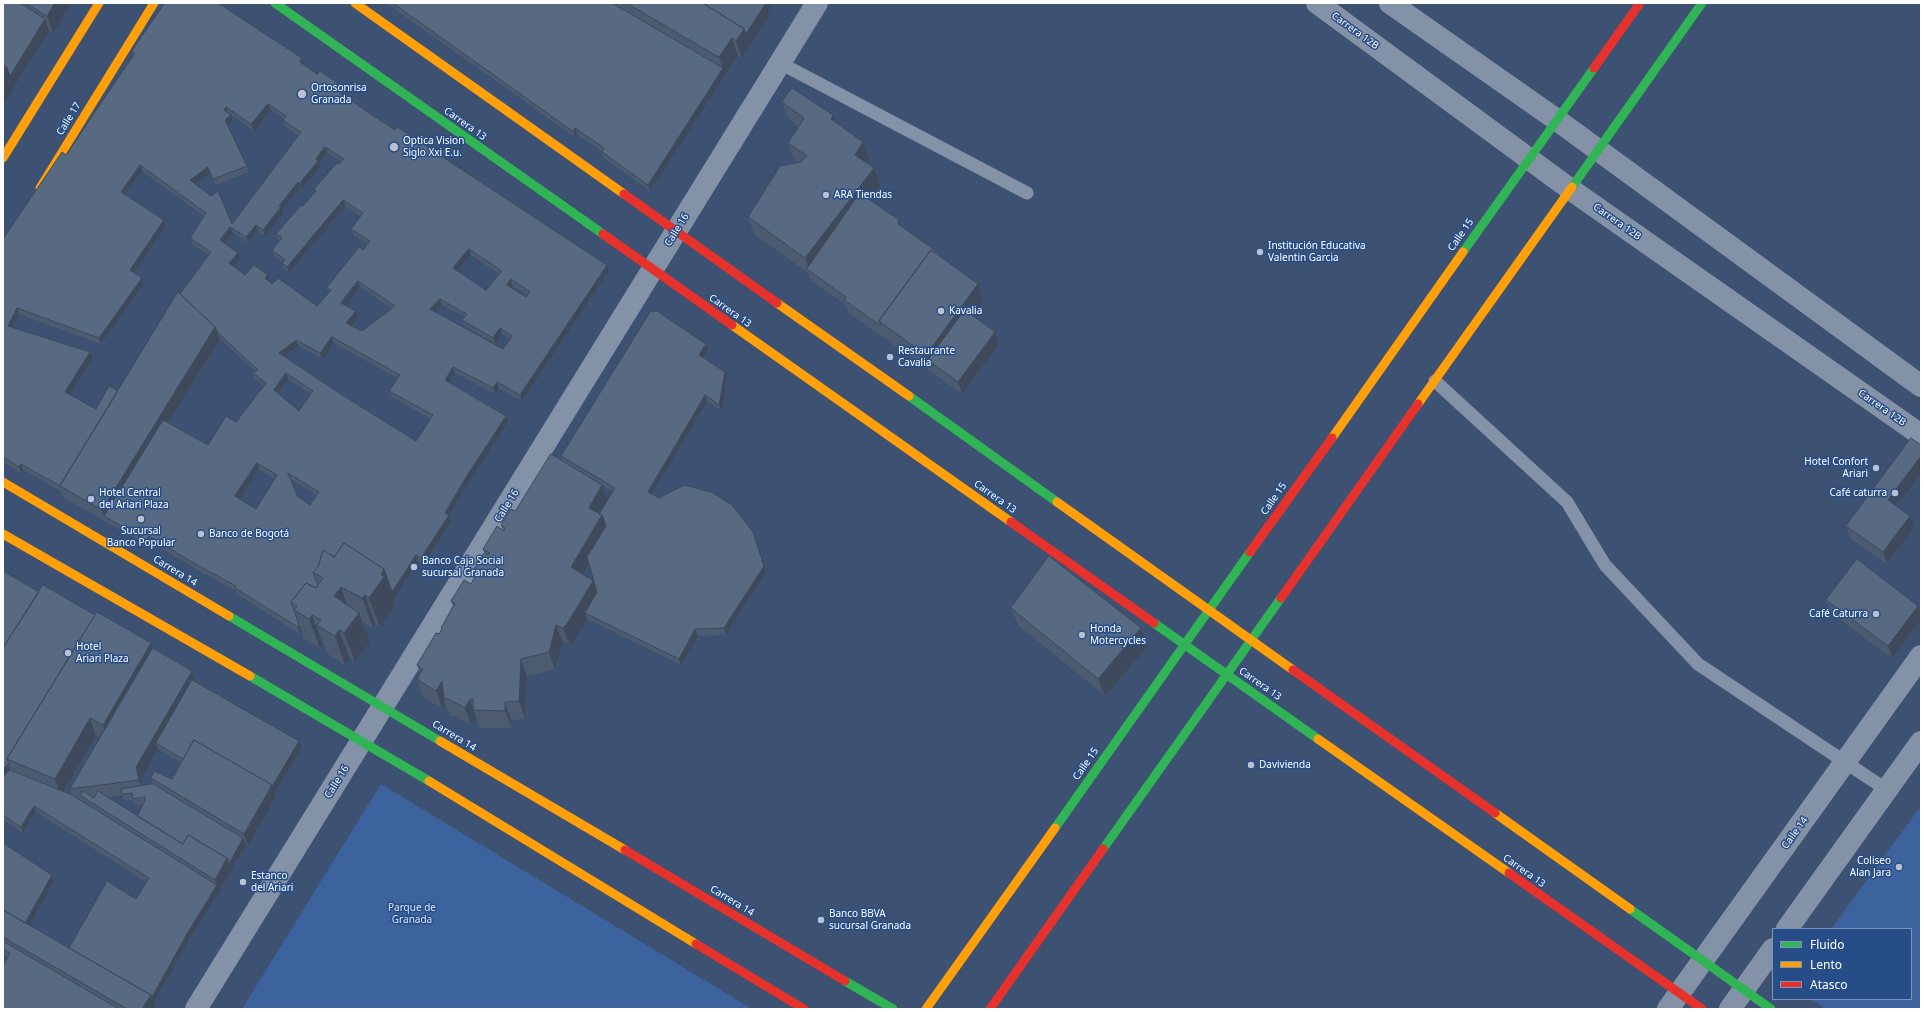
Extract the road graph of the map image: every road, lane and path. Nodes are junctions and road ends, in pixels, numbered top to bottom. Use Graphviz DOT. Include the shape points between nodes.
graph roads {
  1 [pos="99,3"];
  2 [pos="154,3"];
  3 [pos="275,3"];
  4 [pos="355,3"];
  5 [pos="817,3"];
  6 [pos="1317,3"];
  7 [pos="1390,3"];
  8 [pos="1640,3"];
  9 [pos="1702,3"];
  10 [pos="780,63"];
  11 [pos="1557,120"];
  12 [pos="1598,151"];
  13 [pos="3,158"];
  14 [pos="1528,159"];
  15 [pos="1570,189"];
  16 [pos="1027,193"];
  17 [pos="32,199"];
  18 [pos="676,232"];
  19 [pos="652,270"];
  20 [pos="1434,380"];
  21 [pos="1921,386"];
  22 [pos="1921,435"];
  23 [pos="3,482"];
  24 [pos="3,534"];
  25 [pos="1209,610"];
  26 [pos="1251,640"];
  27 [pos="1185,644"];
  28 [pos="1921,656"];
  29 [pos="1227,674"];
  30 [pos="383,706"];
  31 [pos="362,740"];
  32 [pos="1921,742"];
  33 [pos="1846,762"];
  34 [pos="1887,790"];
  35 [pos="1788,928"];
  36 [pos="1772,950"];
  37 [pos="1702,961"];
  38 [pos="1744,990"];
  39 [pos="1674,1001"];
  40 [pos="196,1009"];
  41 [pos="804,1009"];
  42 [pos="893,1009"];
  43 [pos="926,1009"];
  44 [pos="990,1009"];
  45 [pos="1702,1009"];
  46 [pos="1730,1009"];
  47 [pos="1771,1009"];
  1 -- 13 [label="street"];
  2 -- 17 [label="street, Calle 17"];
  3 -- 19 [label="street, Carrera 13"];
  4 -- 18 [label="street"];
  5 -- 10 [label="street, Calle 16"];
  6 -- 14 [label="street, Carrera 12B"];
  7 -- 11 [label="street"];
  8 -- 11 [label="street, Calle 15"];
  9 -- 12 [label="street"];
  10 -- 16 [label="lane"];
  10 -- 18 [label="street, Calle 16"];
  11 -- 12 [label="street"];
  11 -- 14 [label="street, Calle 15"];
  12 -- 15 [label="street"];
  12 -- 21 [label="street"];
  14 -- 15 [label="street, Carrera 12B"];
  14 -- 25 [label="street, Calle 15"];
  15 -- 20 [label="street"];
  15 -- 22 [label="street, Carrera 12B"];
  18 -- 19 [label="street, Calle 16"];
  18 -- 25 [label="street"];
  19 -- 27 [label="street, Carrera 13"];
  19 -- 30 [label="street, Calle 16"];
  20 -- 26 [label="street"];
  20 -- 33 [label="lane" via="1567,502 1605,565 1698,664"];
  23 -- 30 [label="street, Carrera 14"];
  24 -- 31 [label="street"];
  25 -- 26 [label="street"];
  25 -- 27 [label="street, Calle 15"];
  26 -- 29 [label="street"];
  26 -- 37 [label="street"];
  27 -- 29 [label="street, Carrera 13"];
  27 -- 43 [label="street, Calle 15"];
  28 -- 33 [label="street, Calle 14"];
  29 -- 39 [label="street, Carrera 13"];
  29 -- 44 [label="street"];
  30 -- 31 [label="street, Calle 16"];
  30 -- 42 [label="street, Carrera 14"];
  31 -- 40 [label="street, Calle 16"];
  31 -- 41 [label="street"];
  32 -- 34 [label="street"];
  33 -- 34 [label="lane"];
  33 -- 37 [label="street, Calle 14"];
  34 -- 35 [label="street"];
  36 -- 38 [label="street"];
  37 -- 38 [label="street"];
  37 -- 39 [label="street, Calle 14"];
  38 -- 46 [label="street"];
  38 -- 47 [label="street"];
  39 -- 45 [label="street, Carrera 13"];
}
